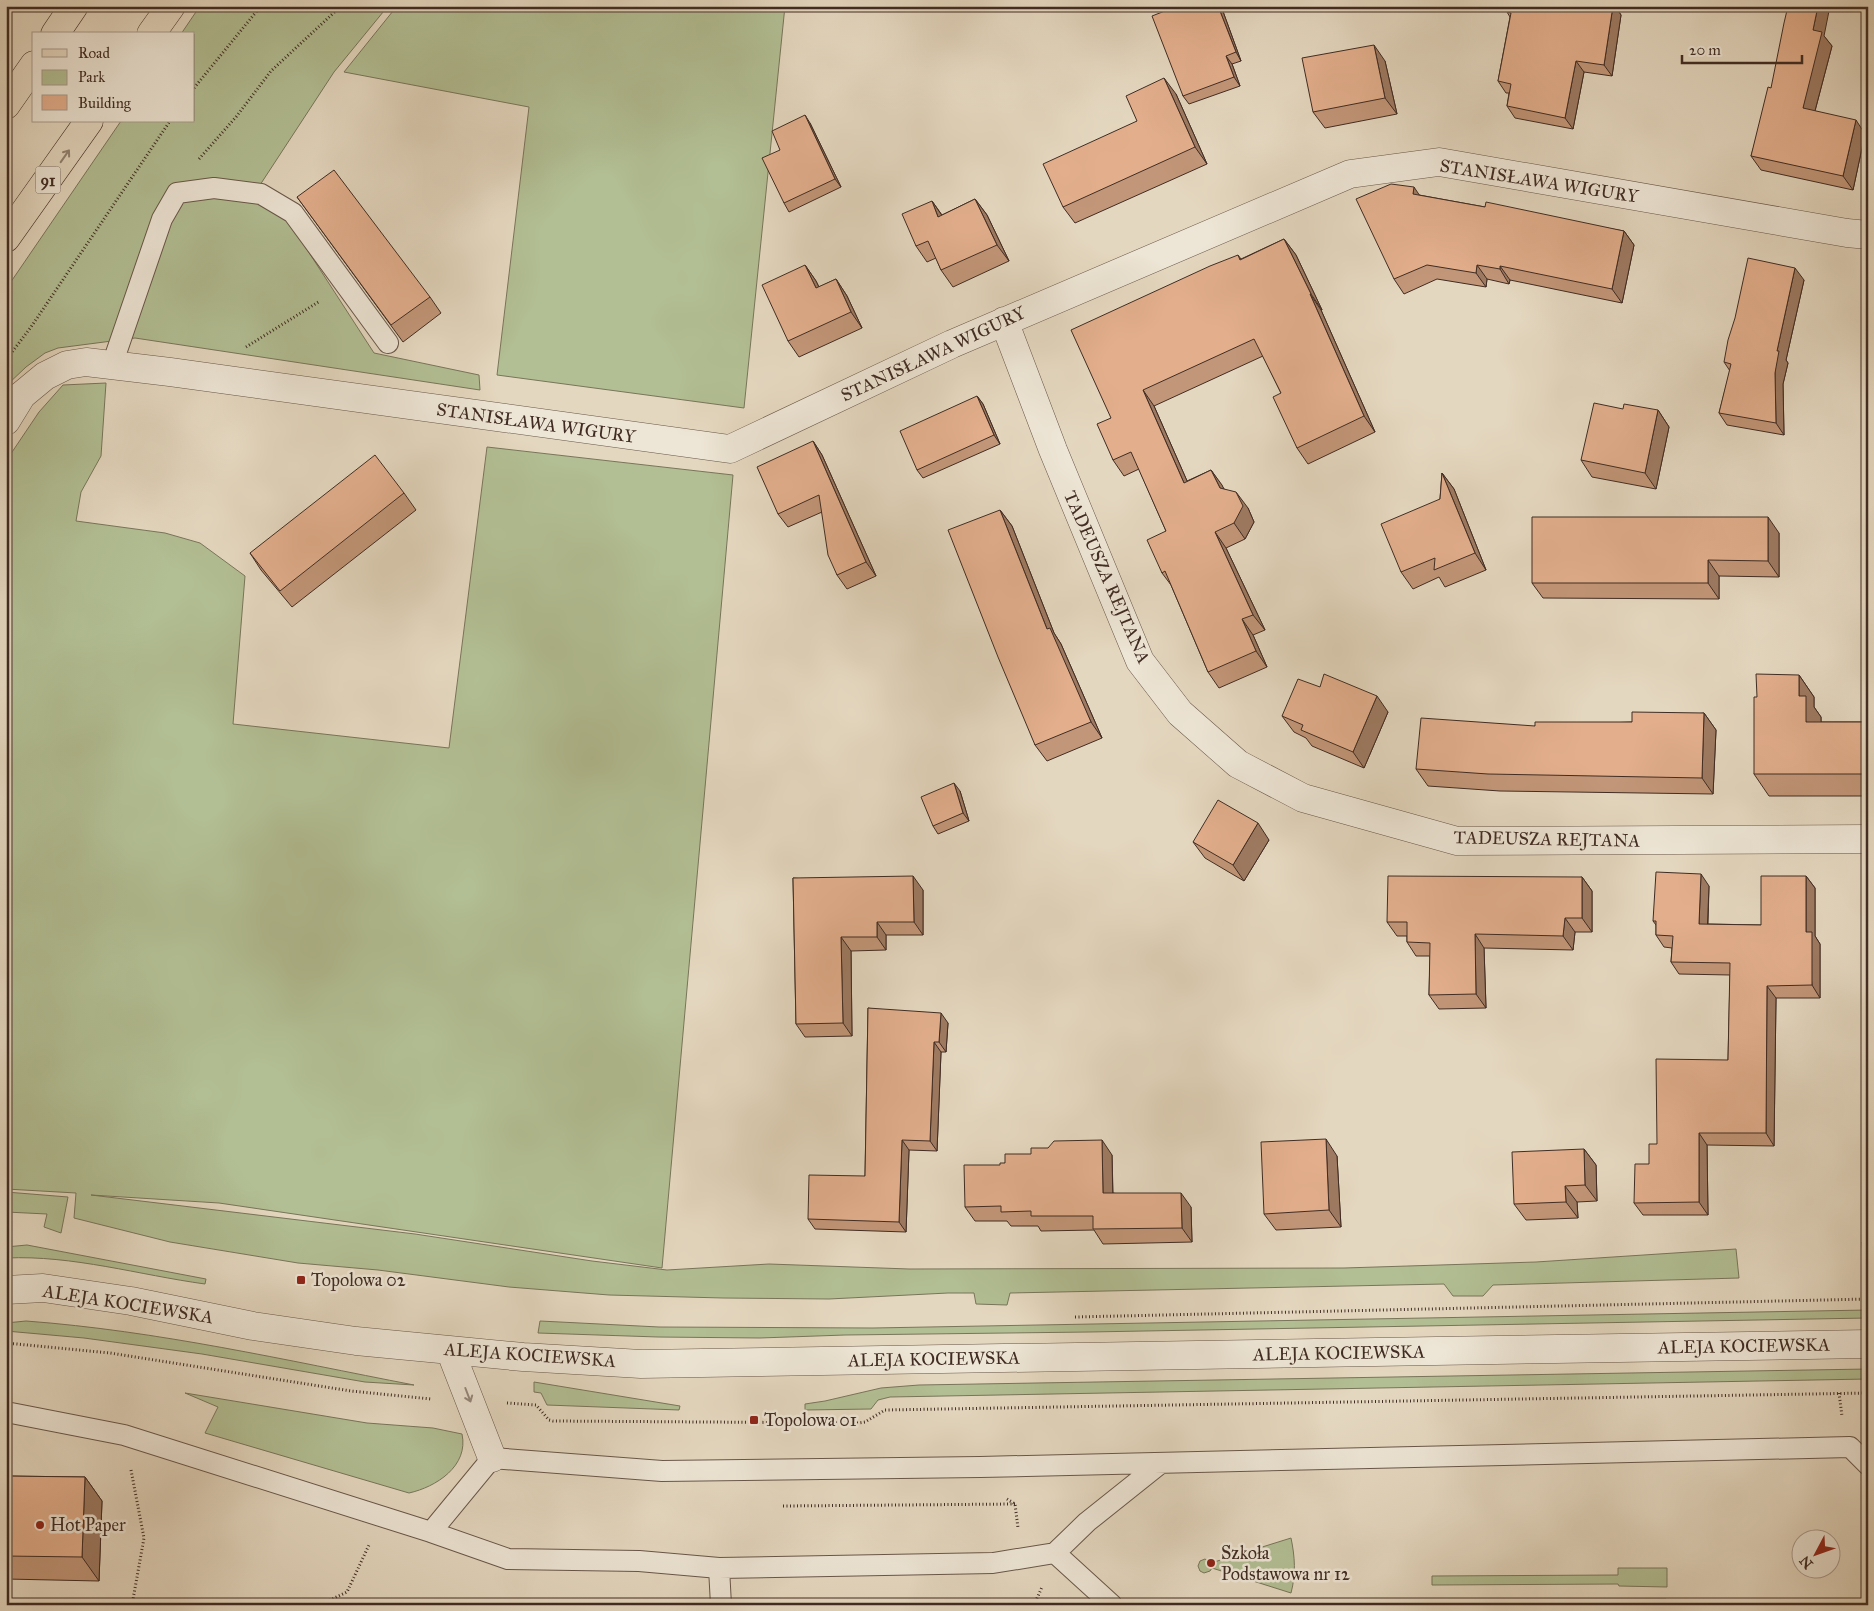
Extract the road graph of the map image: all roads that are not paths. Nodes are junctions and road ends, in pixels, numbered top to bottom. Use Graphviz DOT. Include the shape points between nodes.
graph roads {
  1 [pos="74,6"];
  2 [pos="171,6"];
  3 [pos="56,32"];
  4 [pos="152,32"];
  5 [pos="32,68"];
  6 [pos="6,105"];
  7 [pos="88,122"];
  8 [pos="1868,235"];
  9 [pos="6,238"];
  10 [pos="1004,321"];
  11 [pos="388,343"];
  12 [pos="112,365"];
  13 [pos="6,421"];
  14 [pos="1868,839"];
  15 [pos="6,1290"];
  16 [pos="1868,1344"];
  17 [pos="450,1350"];
  18 [pos="6,1412"];
  19 [pos="492,1458"];
  20 [pos="1160,1463"];
  21 [pos="1868,1465"];
  22 [pos="431,1532"];
  23 [pos="1056,1554"];
  24 [pos="719,1568"];
  25 [pos="720,1605"];
  26 [pos="1112,1605"];
  1 -- 3 [label="main road"];
  2 -- 4 [label="main road"];
  5 -- 6 [label="main road"];
  9 -- 7 [label="main road, 91, one-way"];
  8 -- 10 [label="street, STANISŁAWA WIGURY" via="1439,162 1350,174"];
  10 -- 12 [label="street, STANISŁAWA WIGURY" via="730,449"];
  10 -- 14 [label="street, TADEUSZA REJTANA" via="1052,450 1140,661 1180,713 1238,764 1303,798 1457,841"];
  11 -- 12 [label="lane" via="293,213 261,194 214,188 177,193 162,219"];
  12 -- 13 [label="street, STANISŁAWA WIGURY" via="86,362 67,365 45,376 22,394"];
  15 -- 17 [label="street, ALEJA KOCIEWSKA" via="43,1288 131,1301 253,1326"];
  16 -- 17 [label="street, ALEJA KOCIEWSKA" via="641,1364"];
  17 -- 19 [label="street, one-way"];
  18 -- 22 [label="lane" via="124,1435"];
  19 -- 20 [label="lane" via="662,1471"];
  19 -- 22 [label="lane"];
  20 -- 21 [label="lane" via="1850,1447"];
  20 -- 23 [label="lane" via="1087,1522"];
  22 -- 24 [label="lane" via="508,1559 640,1561"];
  23 -- 24 [label="lane" via="993,1563"];
  23 -- 26 [label="lane"];
  24 -- 25 [label="lane"];
}
